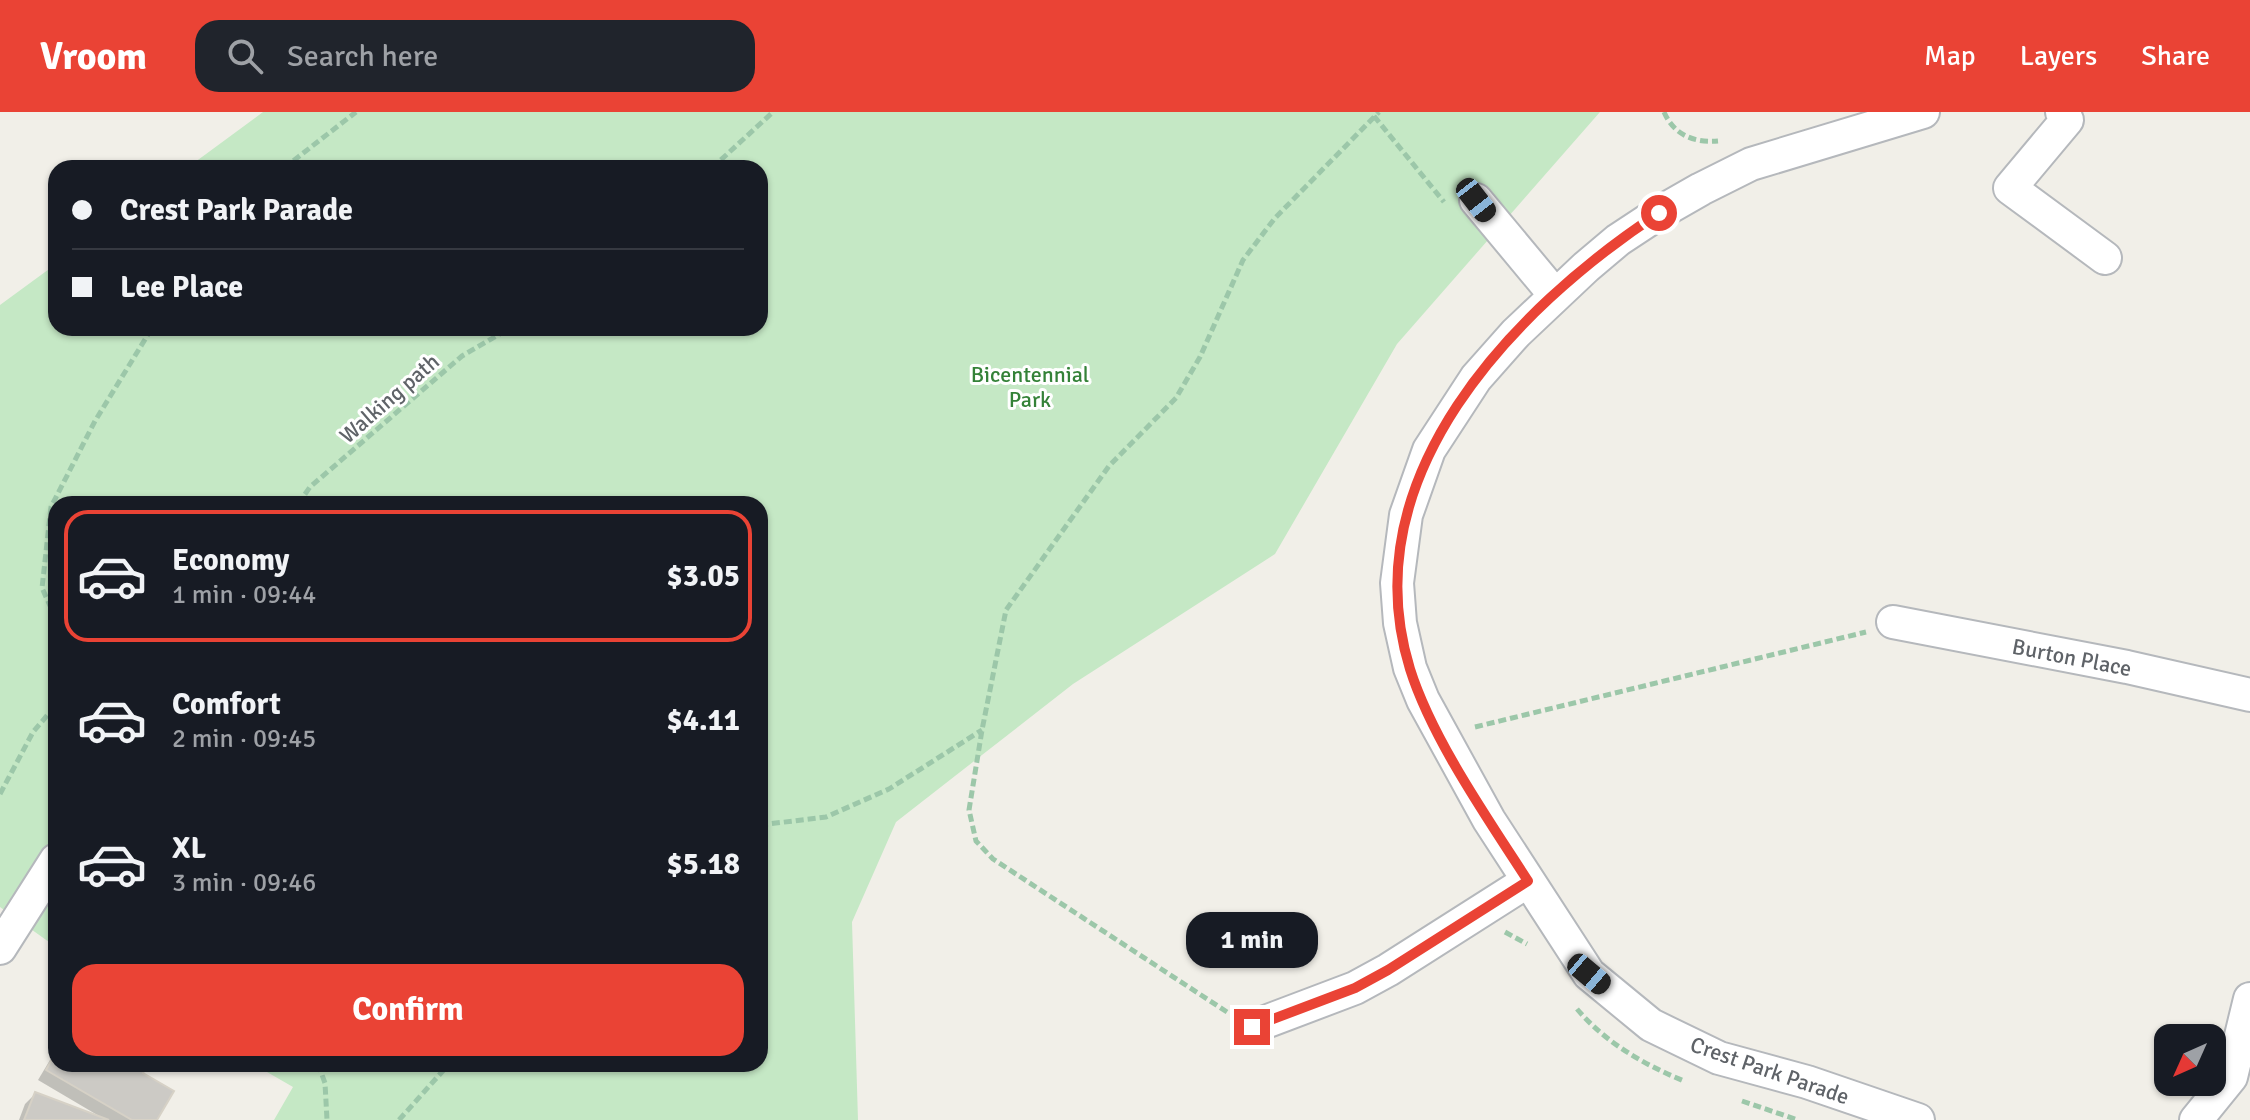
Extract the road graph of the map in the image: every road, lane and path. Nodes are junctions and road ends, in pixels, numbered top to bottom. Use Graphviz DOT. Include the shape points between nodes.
graph roads {
  1 [pos="356,112"];
  2 [pos="773,112"];
  3 [pos="1664,112"];
  4 [pos="1923,112"];
  5 [pos="2062,112"];
  6 [pos="1376,114"];
  7 [pos="1402,148"];
  8 [pos="294,160"];
  9 [pos="721,160"];
  10 [pos="1751,164"];
  11 [pos="1476,200"];
  12 [pos="2105,258"];
  13 [pos="1555,295"];
  14 [pos="147,336"];
  15 [pos="496,336"];
  16 [pos="57,496"];
  17 [pos="304,496"];
  18 [pos="48,534"];
  19 [pos="48,601"];
  20 [pos="1893,622"];
  21 [pos="2250,695"];
  22 [pos="48,714"];
  23 [pos="982,730"];
  24 [pos="1442,738"];
  25 [pos="0,794"];
  26 [pos="768,824"];
  27 [pos="48,873"];
  28 [pos="1528,881"];
  29 [pos="1497,934"];
  30 [pos="0,948"];
  31 [pos="1535,952"];
  32 [pos="2250,999"];
  33 [pos="1569,1001"];
  34 [pos="1252,1027"];
  35 [pos="321,1072"];
  36 [pos="442,1072"];
  37 [pos="1692,1084"];
  38 [pos="1730,1098"];
  39 [pos="327,1120"];
  40 [pos="399,1120"];
  41 [pos="1798,1120"];
  42 [pos="1918,1120"];
  43 [pos="2196,1120"];
  1 -- 8 [label="path"];
  2 -- 9 [label="path"];
  3 -- 10 [label="path" via="1677,131 1695,142 1742,138"];
  4 -- 10 [label="street, Crest Park Parade"];
  5 -- 12 [label="street" via="2067,120 2010,188"];
  6 -- 7 [label="path"];
  6 -- 23 [label="path" via="1275,218 1243,260 1176,398 1109,466 1006,610"];
  10 -- 13 [label="street, Crest Park Parade" via="1618,240"];
  11 -- 13 [label="street"];
  13 -- 24 [label="street, Crest Park Parade" via="1476,378 1429,450 1406,515 1397,583 1400,623 1410,668"];
  14 -- 16 [label="path"];
  15 -- 17 [label="path, Walking path" via="462,356"];
  18 -- 19 [label="path" via="42,588"];
  20 -- 21 [label="street, Burton Place"];
  20 -- 24 [label="path" via="1853,637 1490,722"];
  22 -- 25 [label="path"];
  23 -- 26 [label="path" via="889,789 826,817"];
  23 -- 34 [label="path" via="969,810 976,841 993,859"];
  24 -- 28 [label="street, Crest Park Parade"];
  27 -- 30 [label="street"];
  28 -- 34 [label="street" via="1355,988"];
  28 -- 42 [label="street, Crest Park Parade" via="1589,974 1651,1025 1719,1058"];
  29 -- 31 [label="path" via="1524,940"];
  32 -- 43 [label="street" via="2231,1077"];
  33 -- 37 [label="path" via="1588,1023 1642,1063"];
  35 -- 39 [label="path"];
  36 -- 40 [label="path"];
  38 -- 41 [label="path"];
}
